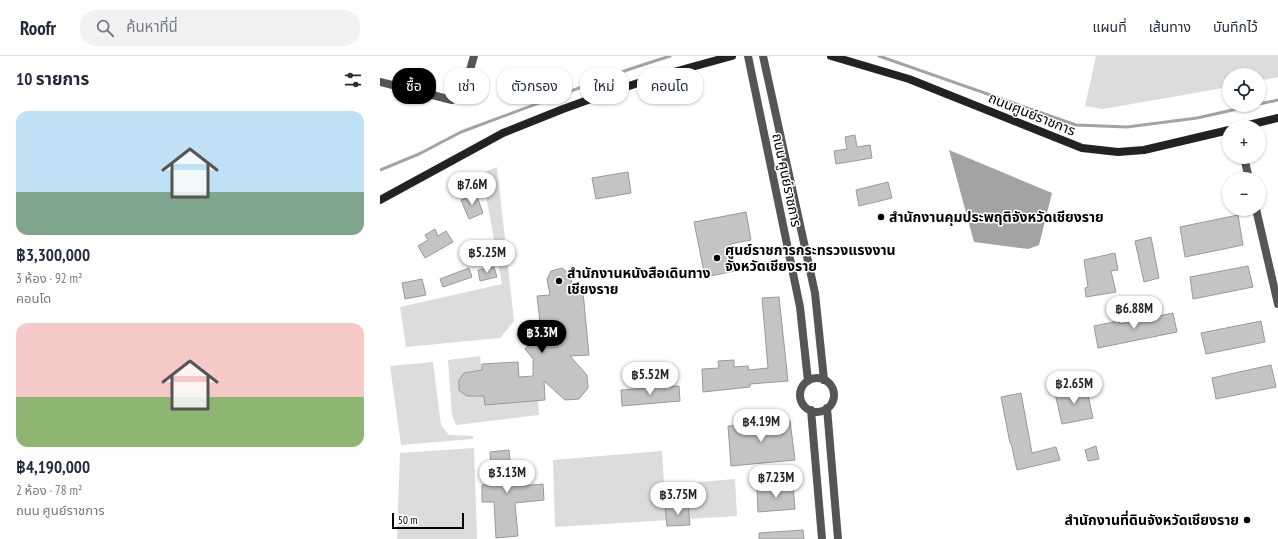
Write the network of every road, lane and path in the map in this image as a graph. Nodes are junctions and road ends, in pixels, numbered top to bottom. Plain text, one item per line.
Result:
1 (474, 56) edge
2 (732, 56) edge
3 (748, 56) edge
4 (763, 56) edge
5 (831, 56) edge
6 (380, 82) edge
7 (1278, 118) edge
8 (1266, 121) edge
9 (1222, 132) edge
10 (380, 200) edge
11 (1258, 216) edge
12 (1278, 304) edge
13 (824, 380) junction
14 (808, 381) junction
15 (827, 408) junction
16 (811, 410) junction
17 (822, 539) edge
18 (838, 539) edge

1 - 6 street
2 - 10 street
3 - 14 street, ถนน ศูนย์ราชการ
4 - 13 street
5 - 9 street, ถนนศูนย์ราชการ
7 - 8 street
11 - 12 street
13 - 14 street
13 - 15 street
14 - 16 street
15 - 16 street
15 - 18 street
16 - 17 street

